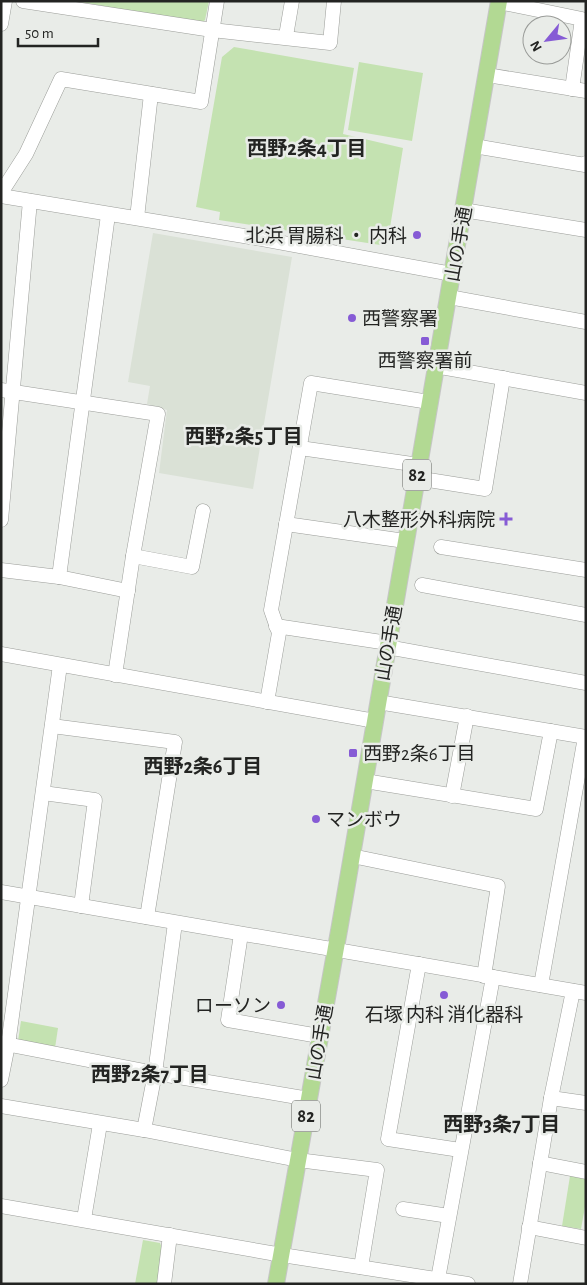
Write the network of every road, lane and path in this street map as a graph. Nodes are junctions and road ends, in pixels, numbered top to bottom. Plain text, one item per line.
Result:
1 (5, 1) edge
2 (23, 1) edge
3 (217, 1) edge
4 (292, 1) edge
5 (334, 1) edge
6 (499, 2) edge
7 (1, 24) edge
8 (212, 30) junction
9 (286, 36) junction
10 (487, 75) junction
11 (579, 90) edge
12 (151, 94) junction
13 (474, 146) junction
14 (586, 163) edge
15 (1, 194) edge
16 (30, 201) junction
17 (463, 210) junction
18 (108, 215) junction
19 (137, 218) junction
20 (586, 230) edge
21 (452, 274) junction
22 (449, 296) junction
23 (586, 322) edge
24 (436, 366) junction
25 (504, 378) junction
26 (7, 391) edge
27 (586, 393) edge
28 (83, 401) junction
29 (429, 402) junction
30 (300, 448) junction
31 (417, 472) junction
32 (203, 511) dead end
33 (1, 520) edge
34 (286, 524) junction
35 (406, 541) junction
36 (441, 547) dead end
37 (133, 556) junction
38 (1, 570) edge
39 (586, 570) edge
40 (1, 576) edge
41 (59, 577) junction
42 (1, 583) edge
43 (422, 585) dead end
44 (128, 591) junction
45 (586, 615) edge
46 (276, 626) junction
47 (388, 645) junction
48 (1, 654) edge
49 (60, 665) junction
50 (115, 675) junction
51 (586, 683) edge
52 (267, 702) junction
53 (378, 702) junction
54 (467, 716) junction
55 (375, 721) junction
56 (52, 726) junction
57 (551, 731) junction
58 (585, 737) edge
59 (365, 781) junction
60 (43, 793) junction
61 (452, 796) junction
62 (352, 856) junction
63 (1, 892) edge
64 (29, 897) junction
65 (81, 906) junction
66 (147, 917) junction
67 (175, 923) junction
68 (242, 934) junction
69 (335, 948) junction
70 (420, 964) junction
71 (489, 976) junction
72 (541, 985) junction
73 (579, 992) edge
74 (319, 1036) junction
75 (5, 1044) edge
76 (155, 1073) junction
77 (1, 1080) edge
78 (552, 1098) junction
79 (309, 1099) junction
80 (586, 1104) edge
81 (1, 1106) edge
82 (100, 1124) junction
83 (144, 1130) junction
84 (460, 1150) junction
85 (298, 1160) junction
86 (540, 1163) junction
87 (586, 1172) edge
88 (1, 1206) edge
89 (402, 1209) dead end
90 (449, 1216) junction
91 (84, 1219) junction
92 (530, 1228) junction
93 (170, 1235) junction
94 (586, 1238) edge
95 (282, 1255) junction
96 (361, 1267) junction
97 (438, 1279) junction
98 (164, 1284) edge
99 (276, 1284) edge
100 (468, 1284) edge
101 (520, 1284) edge

1 - 7 street
2 - 8 street
3 - 8 street
4 - 9 street
5 - 9 street
6 - 10 main road, 山の手通 / 82
6 - 11 street
8 - 9 street
8 - 12 street
10 - 11 street
10 - 13 main road, 山の手通 / 82
12 - 15 street
12 - 19 street
13 - 14 street
13 - 17 main road, 山の手通 / 82
15 - 16 street
16 - 18 street
16 - 26 street
17 - 20 street
17 - 21 main road, 山の手通 / 82
18 - 19 street
18 - 28 street
19 - 21 street
21 - 22 main road, 山の手通 / 82
22 - 23 street
22 - 24 main road, 山の手通 / 82
24 - 25 street
24 - 29 main road, 山の手通 / 82
25 - 27 street
25 - 31 street
26 - 28 street
26 - 33 street
28 - 37 street
28 - 41 street
29 - 30 street
29 - 31 main road, 山の手通 / 82
30 - 31 street
30 - 34 street
31 - 35 main road, 山の手通 / 82
32 - 37 street
34 - 35 street
34 - 46 street
35 - 47 main road, 山の手通 / 82
36 - 39 street
37 - 44 street
38 - 41 street
40 - 42 street
41 - 44 street
43 - 45 street
44 - 50 street
46 - 47 street
46 - 52 street
47 - 51 street
47 - 53 main road, 山の手通 / 82
48 - 49 street
49 - 50 street
49 - 56 street
50 - 52 street
52 - 55 street
53 - 54 street
53 - 55 main road, 山の手通 / 82
54 - 57 street
54 - 61 street
55 - 59 main road, 山の手通 / 82
56 - 60 street
56 - 66 street
57 - 58 street
57 - 61 street
58 - 72 street
59 - 61 street
59 - 62 main road, 山の手通 / 82
60 - 64 street
60 - 65 street
62 - 69 main road, 山の手通 / 82
62 - 71 street
63 - 64 street
64 - 65 street
64 - 75 street
65 - 66 street
66 - 67 street
67 - 68 street
67 - 76 street
68 - 69 street
68 - 74 street
69 - 70 street
69 - 74 main road, 山の手通 / 82
70 - 71 street
70 - 84 street
71 - 72 street
71 - 84 street
72 - 73 street
73 - 78 street
74 - 79 main road, 山の手通 / 82
75 - 76 street
75 - 77 street
76 - 79 street
76 - 83 street
78 - 80 street
78 - 86 street
79 - 85 main road, 山の手通 / 82
81 - 82 street
82 - 83 street
82 - 91 street
83 - 85 street
84 - 90 street
85 - 95 main road, 山の手通 / 82
85 - 96 street
86 - 87 street
86 - 92 street
88 - 91 street
89 - 90 street
90 - 97 street
91 - 93 street
92 - 94 street
92 - 101 street
93 - 95 street
93 - 98 street
95 - 96 street
95 - 99 main road, 山の手通 / 82
96 - 97 street
97 - 100 street

